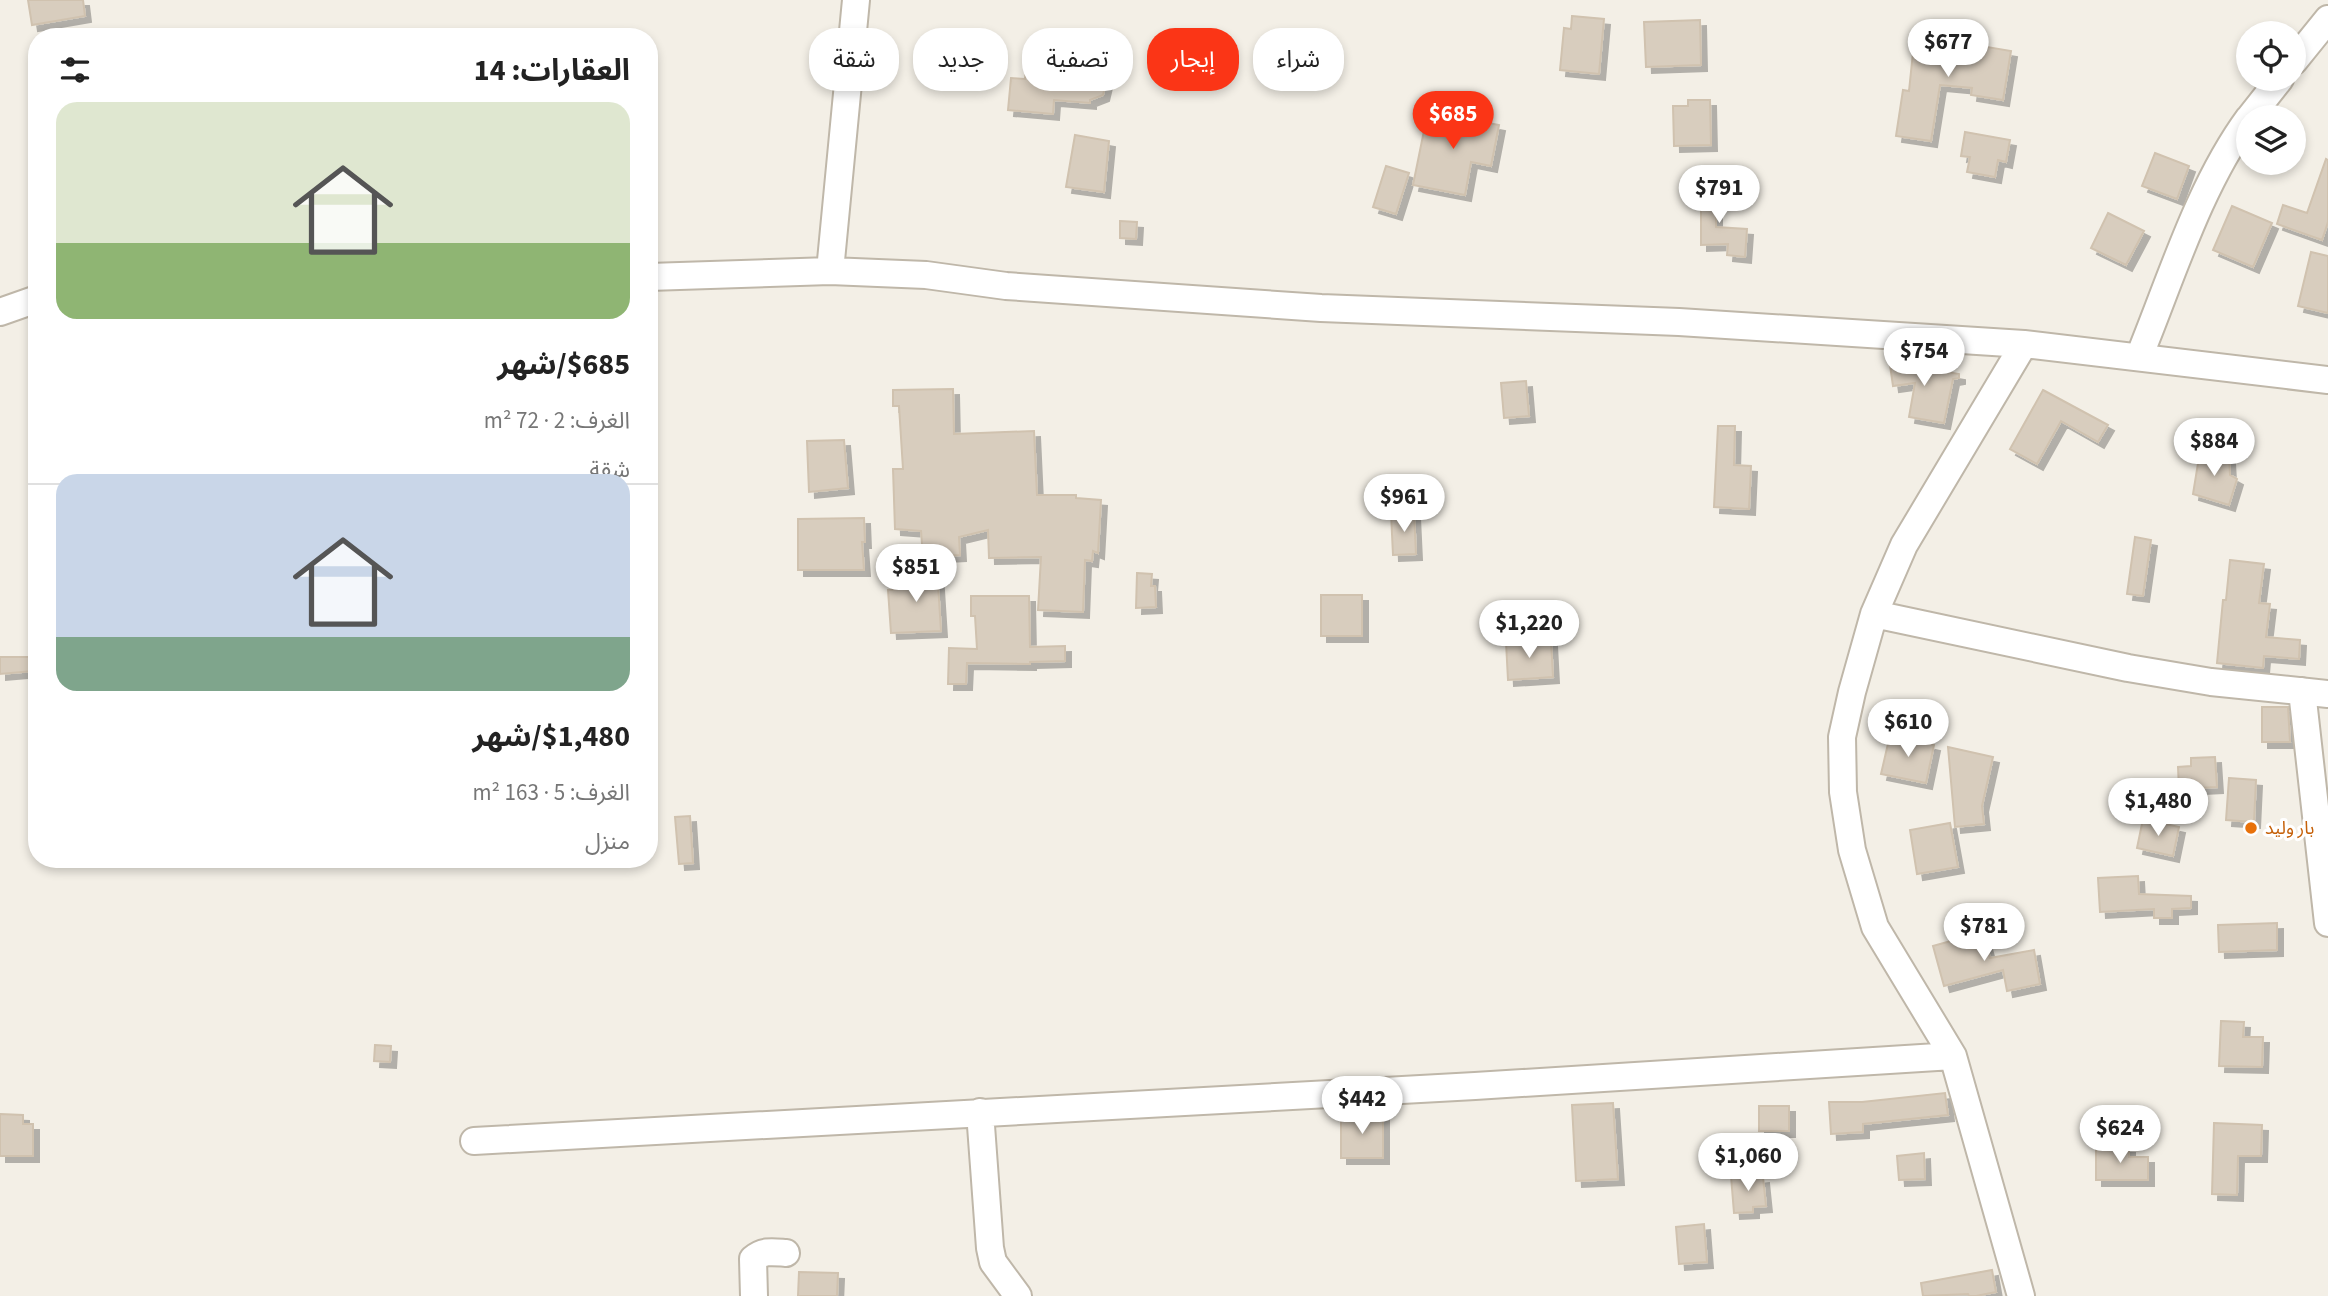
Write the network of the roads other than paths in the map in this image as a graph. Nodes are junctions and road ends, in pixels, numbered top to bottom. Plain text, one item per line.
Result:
1 (856, 0) edge
2 (2328, 19) edge
3 (2306, 46) edge
4 (2270, 91) edge
5 (2259, 105) edge
6 (2236, 136) edge
7 (830, 271) junction
8 (658, 277) edge
9 (28, 302) edge
10 (0, 312) edge
11 (2024, 344) junction
12 (2139, 357) junction
13 (2328, 380) edge
14 (1874, 614) junction
15 (2315, 692) edge
16 (2328, 923) edge
17 (1953, 1056) junction
18 (980, 1112) junction
19 (474, 1141) dead end
20 (786, 1253) dead end
21 (754, 1296) edge
22 (1018, 1296) edge
23 (2021, 1296) edge

1 - 7 street
2 - 3 street
4 - 5 street
6 - 12 street
7 - 8 street
7 - 11 street
9 - 10 street
11 - 12 street
11 - 14 street
12 - 13 street
14 - 15 street
14 - 17 street
15 - 16 street
17 - 18 street
17 - 23 street
18 - 19 street
18 - 22 street
20 - 21 street

